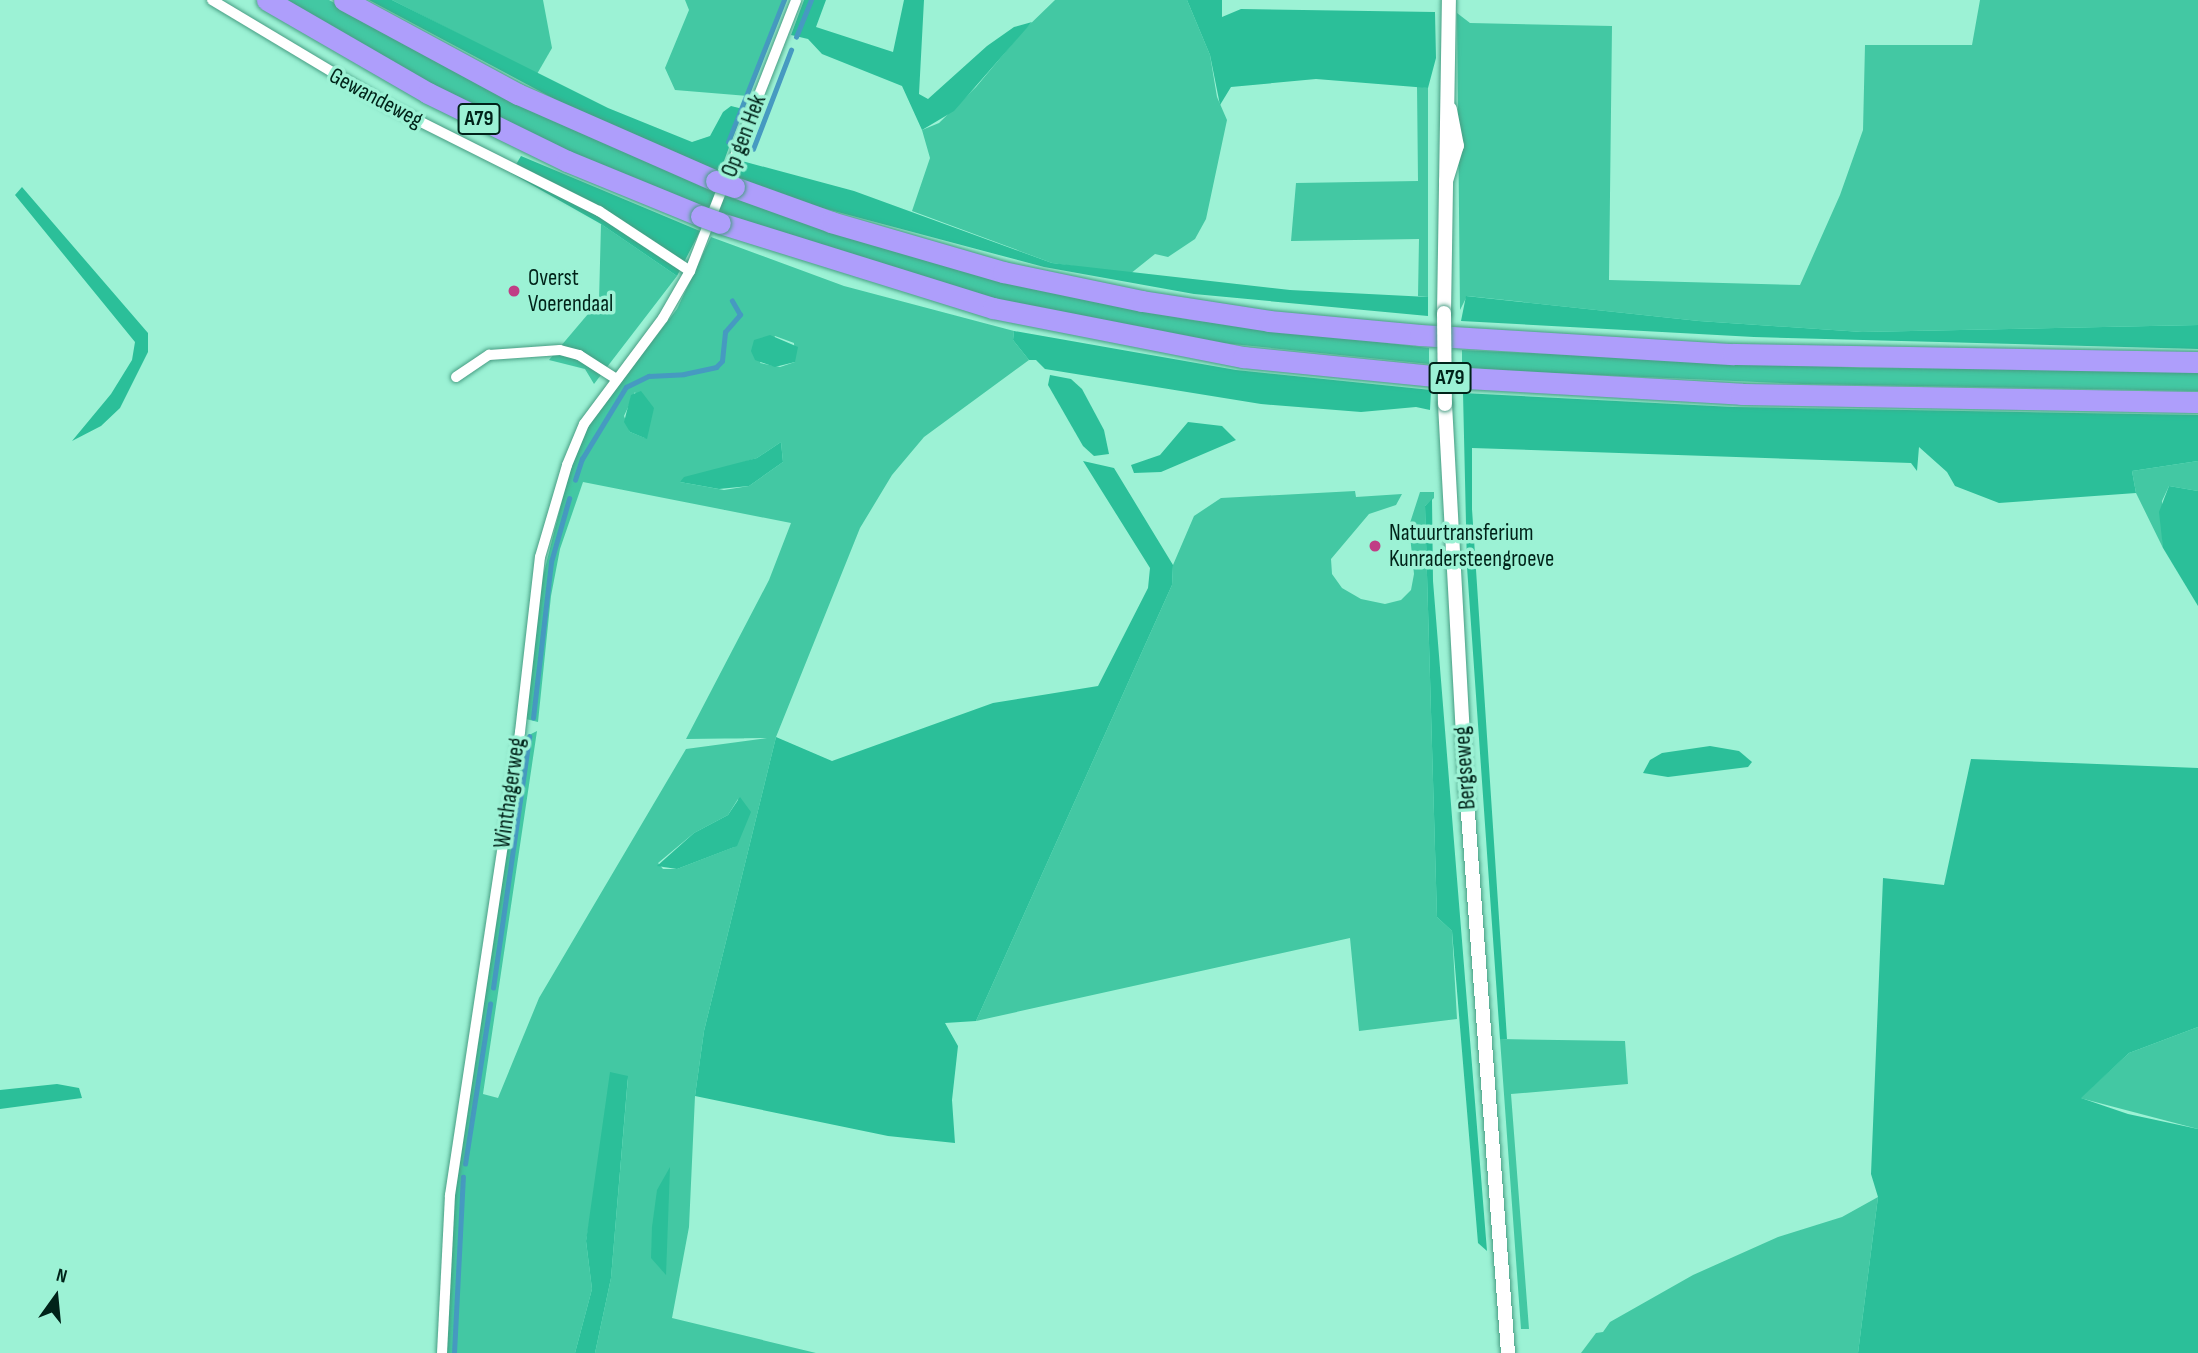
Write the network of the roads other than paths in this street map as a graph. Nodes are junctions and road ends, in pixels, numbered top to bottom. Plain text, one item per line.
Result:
1 (212, 0) edge
2 (267, 0) edge
3 (344, 0) edge
4 (796, 0) edge
5 (1449, 0) edge
6 (690, 271) junction
7 (2198, 362) edge
8 (456, 377) dead end
9 (615, 378) junction
10 (2198, 402) edge
11 (442, 1353) edge
12 (1508, 1353) edge

1 - 6 street, Gewandeweg
2 - 10 highway, A79
3 - 7 highway, A79
4 - 6 street, Op gen Hek
5 - 12 street, Bergseweg, bridge
6 - 9 street, Winthagerweg
8 - 9 street
9 - 11 street, Winthagerweg

